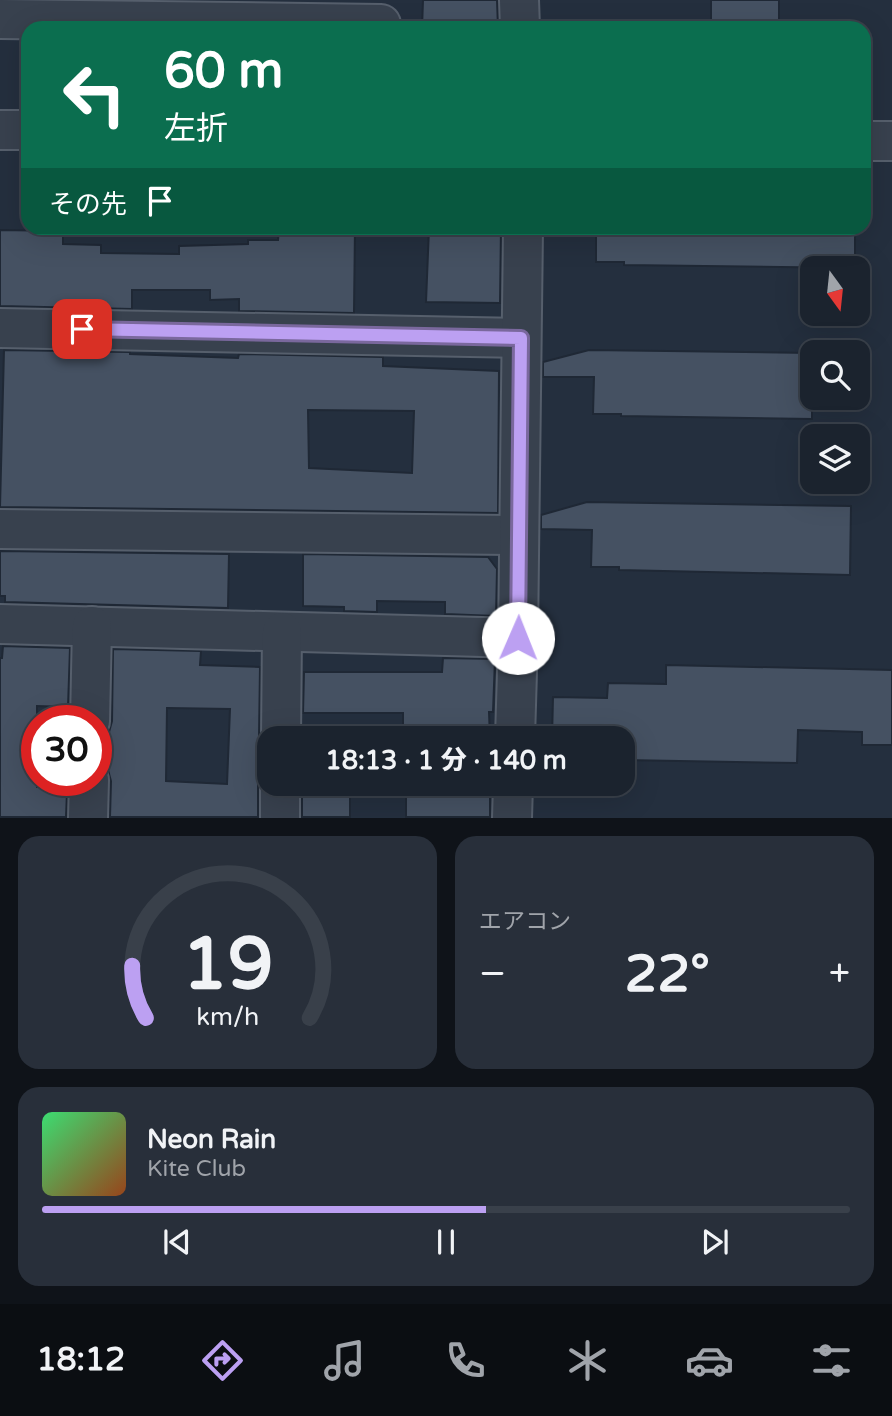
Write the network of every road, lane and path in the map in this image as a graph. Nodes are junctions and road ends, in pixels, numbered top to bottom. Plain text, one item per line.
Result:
1 (519, 0) edge
2 (381, 17) edge
3 (0, 19) edge
4 (520, 21) edge
5 (0, 130) edge
6 (21, 130) edge
7 (871, 141) edge
8 (892, 141) edge
9 (523, 235) edge
10 (0, 328) edge
11 (521, 338) junction
12 (0, 529) edge
13 (519, 535) junction
14 (0, 624) edge
15 (92, 626) junction
16 (282, 632) junction
17 (518, 638) junction
18 (90, 705) edge
19 (281, 726) edge
20 (515, 726) edge
21 (89, 796) edge
22 (280, 796) edge
23 (513, 796) edge
24 (88, 817) edge
25 (280, 817) edge
26 (512, 817) edge

1 - 4 street
2 - 3 street
5 - 6 street
7 - 8 street
9 - 11 street
10 - 11 street
11 - 13 street
12 - 13 street
13 - 17 street
14 - 15 street
15 - 16 street
15 - 18 street
16 - 17 street
16 - 19 street
17 - 20 street
21 - 24 street
22 - 25 street
23 - 26 street

